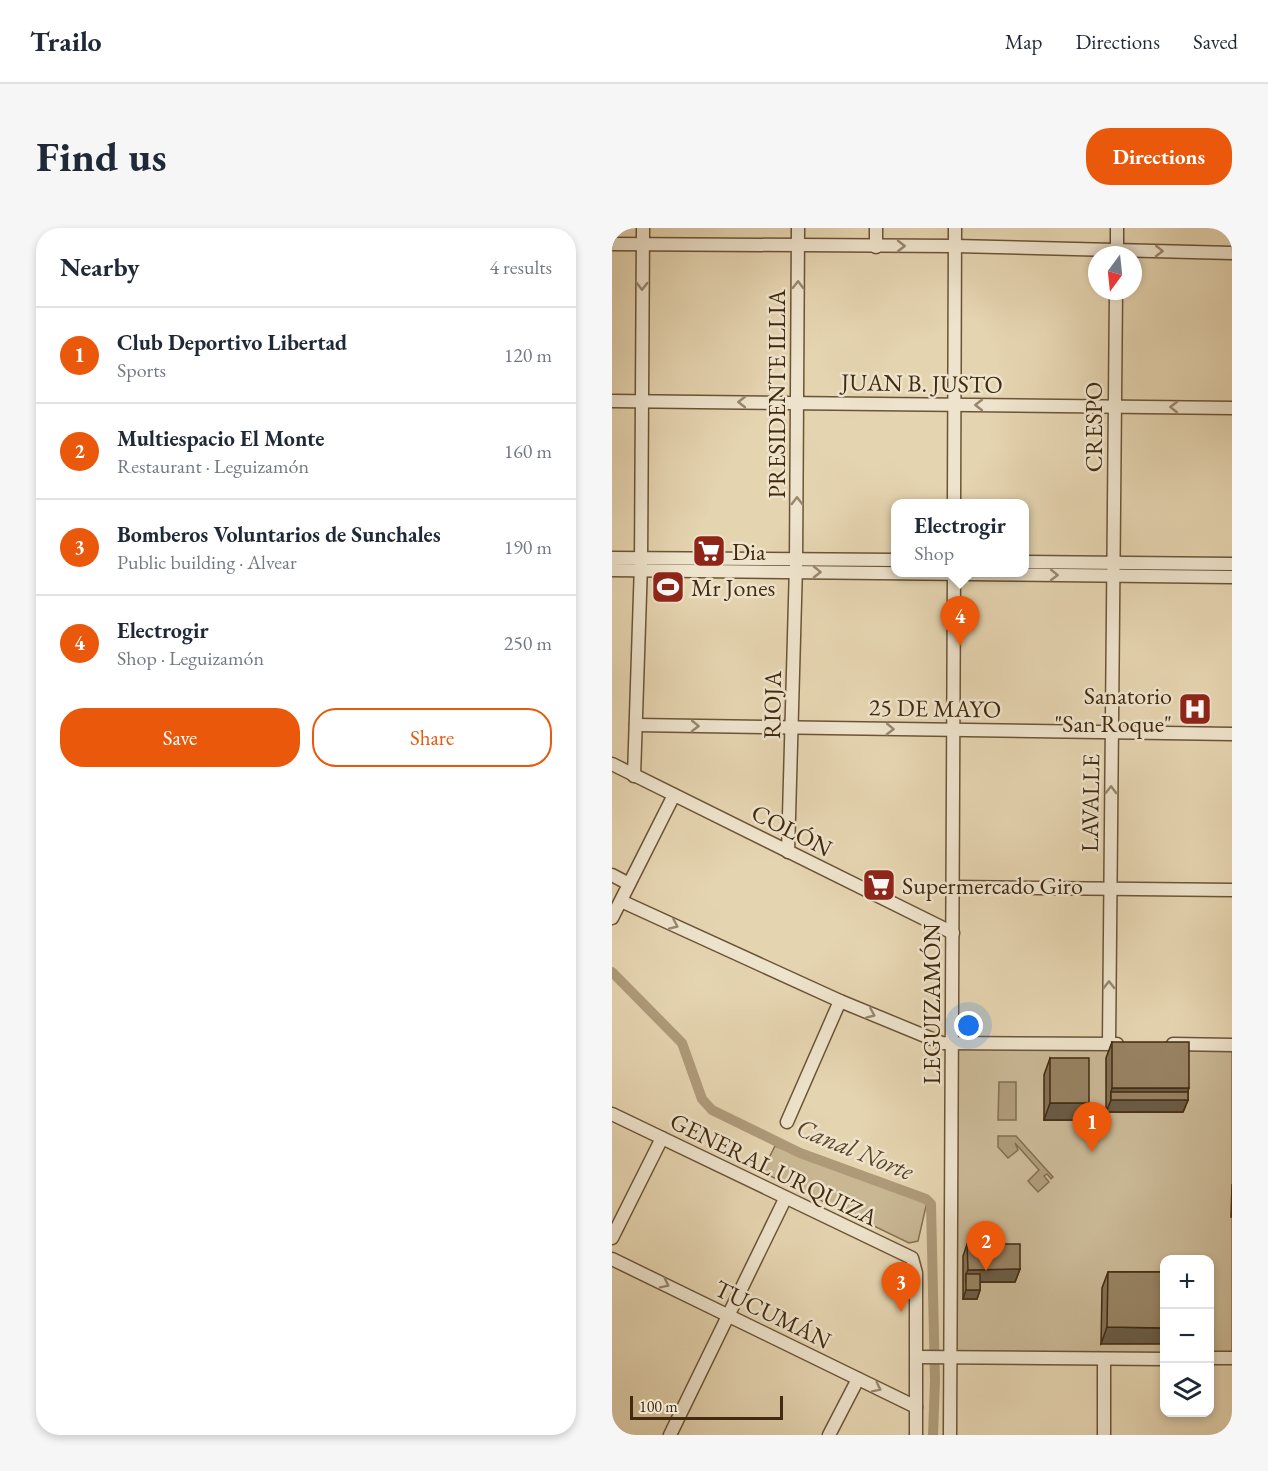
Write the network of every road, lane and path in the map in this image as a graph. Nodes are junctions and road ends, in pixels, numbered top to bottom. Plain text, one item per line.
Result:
1 (643, 228) edge
2 (798, 228) edge
3 (876, 228) edge
4 (955, 228) edge
5 (1117, 228) edge
6 (612, 244) edge
7 (643, 244) junction
8 (798, 244) junction
9 (955, 246) junction
10 (1117, 246) edge
11 (876, 247) junction
12 (1088, 252) edge
13 (1142, 253) edge
14 (1232, 253) edge
15 (1116, 300) edge
16 (612, 401) edge
17 (642, 401) junction
18 (797, 402) junction
19 (954, 405) junction
20 (1114, 406) junction
21 (1232, 408) edge
22 (954, 499) edge
23 (612, 558) edge
24 (891, 560) edge
25 (1029, 562) edge
26 (1114, 562) junction
27 (641, 564) junction
28 (1232, 564) edge
29 (796, 566) junction
30 (612, 570) edge
31 (891, 570) edge
32 (1029, 574) edge
33 (1114, 576) junction
34 (954, 577) edge
35 (1232, 577) edge
36 (636, 725) junction
37 (793, 727) junction
38 (952, 730) junction
39 (1112, 732) junction
40 (1232, 734) edge
41 (612, 764) edge
42 (634, 776) junction
43 (674, 795) junction
44 (788, 852) junction
45 (612, 875) edge
46 (629, 884) junction
47 (953, 887) junction
48 (1109, 890) junction
49 (1232, 890) edge
50 (621, 901) junction
51 (612, 918) edge
52 (953, 933) junction
53 (840, 1001) junction
54 (1109, 1044) junction
55 (1132, 1044) edge
56 (1165, 1044) edge
57 (952, 1045) junction
58 (1232, 1045) edge
59 (612, 1113) edge
60 (787, 1122) dead end
61 (662, 1138) junction
62 (785, 1199) junction
63 (612, 1238) edge
64 (612, 1258) edge
65 (729, 1316) junction
66 (917, 1357) junction
67 (951, 1358) junction
68 (1214, 1358) edge
69 (1232, 1358) edge
70 (1104, 1359) junction
71 (1160, 1359) edge
72 (858, 1379) junction
73 (916, 1407) junction
74 (670, 1435) edge
75 (830, 1435) edge
76 (916, 1435) edge
77 (950, 1435) edge
78 (1104, 1435) edge

1 - 7 street
2 - 8 street, PRESIDENTE ILLIA
3 - 11 street
4 - 9 street
5 - 10 street
6 - 7 street
7 - 8 street
7 -> 17 street
8 - 11 street
18 -> 8 street, PRESIDENTE ILLIA
11 -> 9 street
9 - 12 street
9 - 19 street
13 -> 14 street
15 - 20 street, CRESPO
16 - 17 street, JUAN B. JUSTO
18 -> 17 street, JUAN B. JUSTO
17 - 27 street
18 - 19 street, JUAN B. JUSTO
29 -> 18 street, PRESIDENTE ILLIA
20 -> 19 street, JUAN B. JUSTO
19 - 22 street
21 -> 20 street, JUAN B. JUSTO
20 - 26 street, CRESPO
23 - 27 street
24 - 29 street
25 - 26 street
26 - 28 street
26 - 33 street, LAVALLE
27 - 29 street
27 - 30 street
27 - 36 street
29 -> 31 street
29 - 37 street, RIOJA
32 -> 33 street
33 - 35 street
33 - 39 street, LAVALLE
34 - 38 street, LEGUIZAMÓN
36 -> 37 street, 25 DE MAYO
36 - 42 street
37 -> 38 street, 25 DE MAYO
37 - 44 street, RIOJA
38 - 39 street, 25 DE MAYO
38 - 47 street, LEGUIZAMÓN
39 - 40 street, 25 DE MAYO
48 -> 39 street, LAVALLE
41 - 42 street, COLÓN
42 - 43 street, COLÓN
43 - 44 street, COLÓN
43 - 46 street
44 - 52 street, COLÓN
45 - 46 street
46 - 50 street
47 - 48 street
47 - 52 street, LEGUIZAMÓN
48 - 49 street
54 -> 48 street, LAVALLE
50 - 51 street
50 -> 53 street
52 - 57 street, LEGUIZAMÓN
53 -> 57 street
53 - 60 street
54 - 55 street
54 - 57 street
56 - 58 street
57 - 67 street, LEGUIZAMÓN
59 - 61 street, GENERAL URQUIZA
61 - 62 street, GENERAL URQUIZA
61 - 63 street
62 - 65 street
62 - 66 street, GENERAL URQUIZA
64 -> 65 street, TUCUMÁN
65 - 72 street, TUCUMÁN
65 - 74 street
66 - 67 street
66 - 73 street
67 - 70 street
67 - 77 street, LEGUIZAMÓN
68 - 69 street
70 - 71 street
70 - 78 street
72 -> 73 street, TUCUMÁN
72 - 75 street
73 - 76 street

